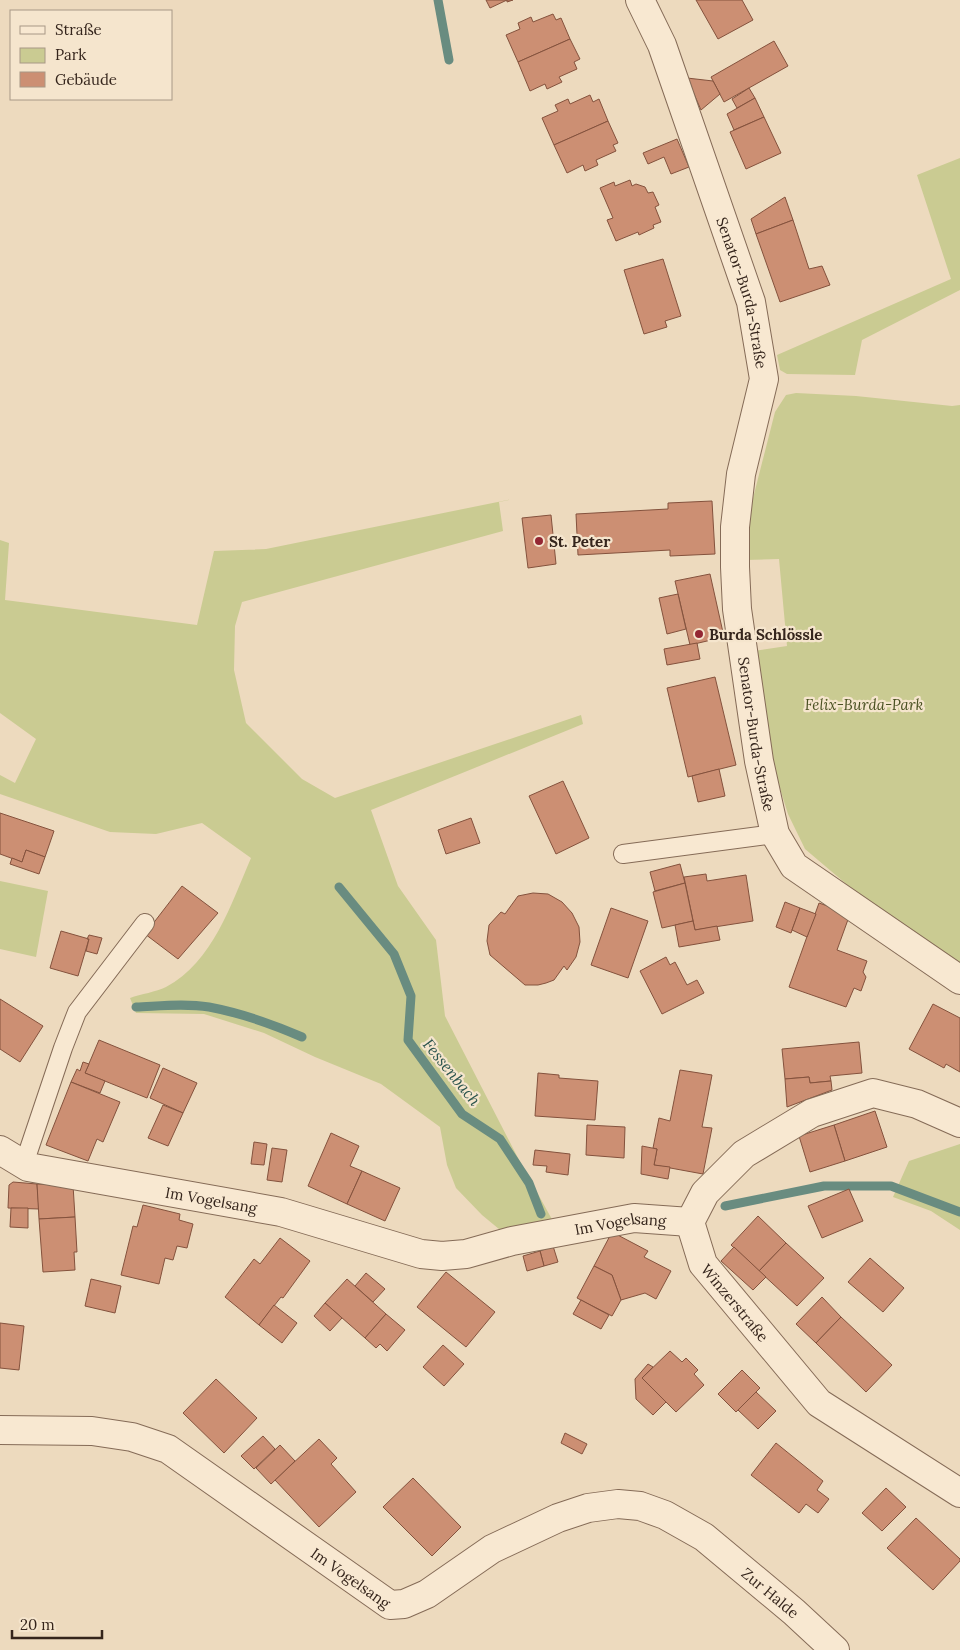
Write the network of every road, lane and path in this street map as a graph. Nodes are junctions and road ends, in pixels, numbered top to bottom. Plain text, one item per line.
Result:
1 (640, 0) edge
2 (775, 834) junction
3 (623, 854) dead end
4 (145, 924) dead end
5 (960, 980) edge
6 (960, 1124) edge
7 (0, 1150) edge
8 (24, 1164) junction
9 (690, 1222) junction
10 (0, 1430) edge
11 (960, 1494) edge
12 (704, 1537) joint
13 (836, 1650) edge

1 - 2 street, Senator-Burda-Straße
2 - 3 lane, Senator-Burda-Straße
2 - 5 street, Senator-Burda-Straße
4 - 8 lane
6 - 9 street
7 - 8 street, Im Vogelsang
8 - 9 street, Im Vogelsang
9 - 11 street, Winzerstraße
10 - 12 street, Im Vogelsang
12 - 13 street, Zur Halde

